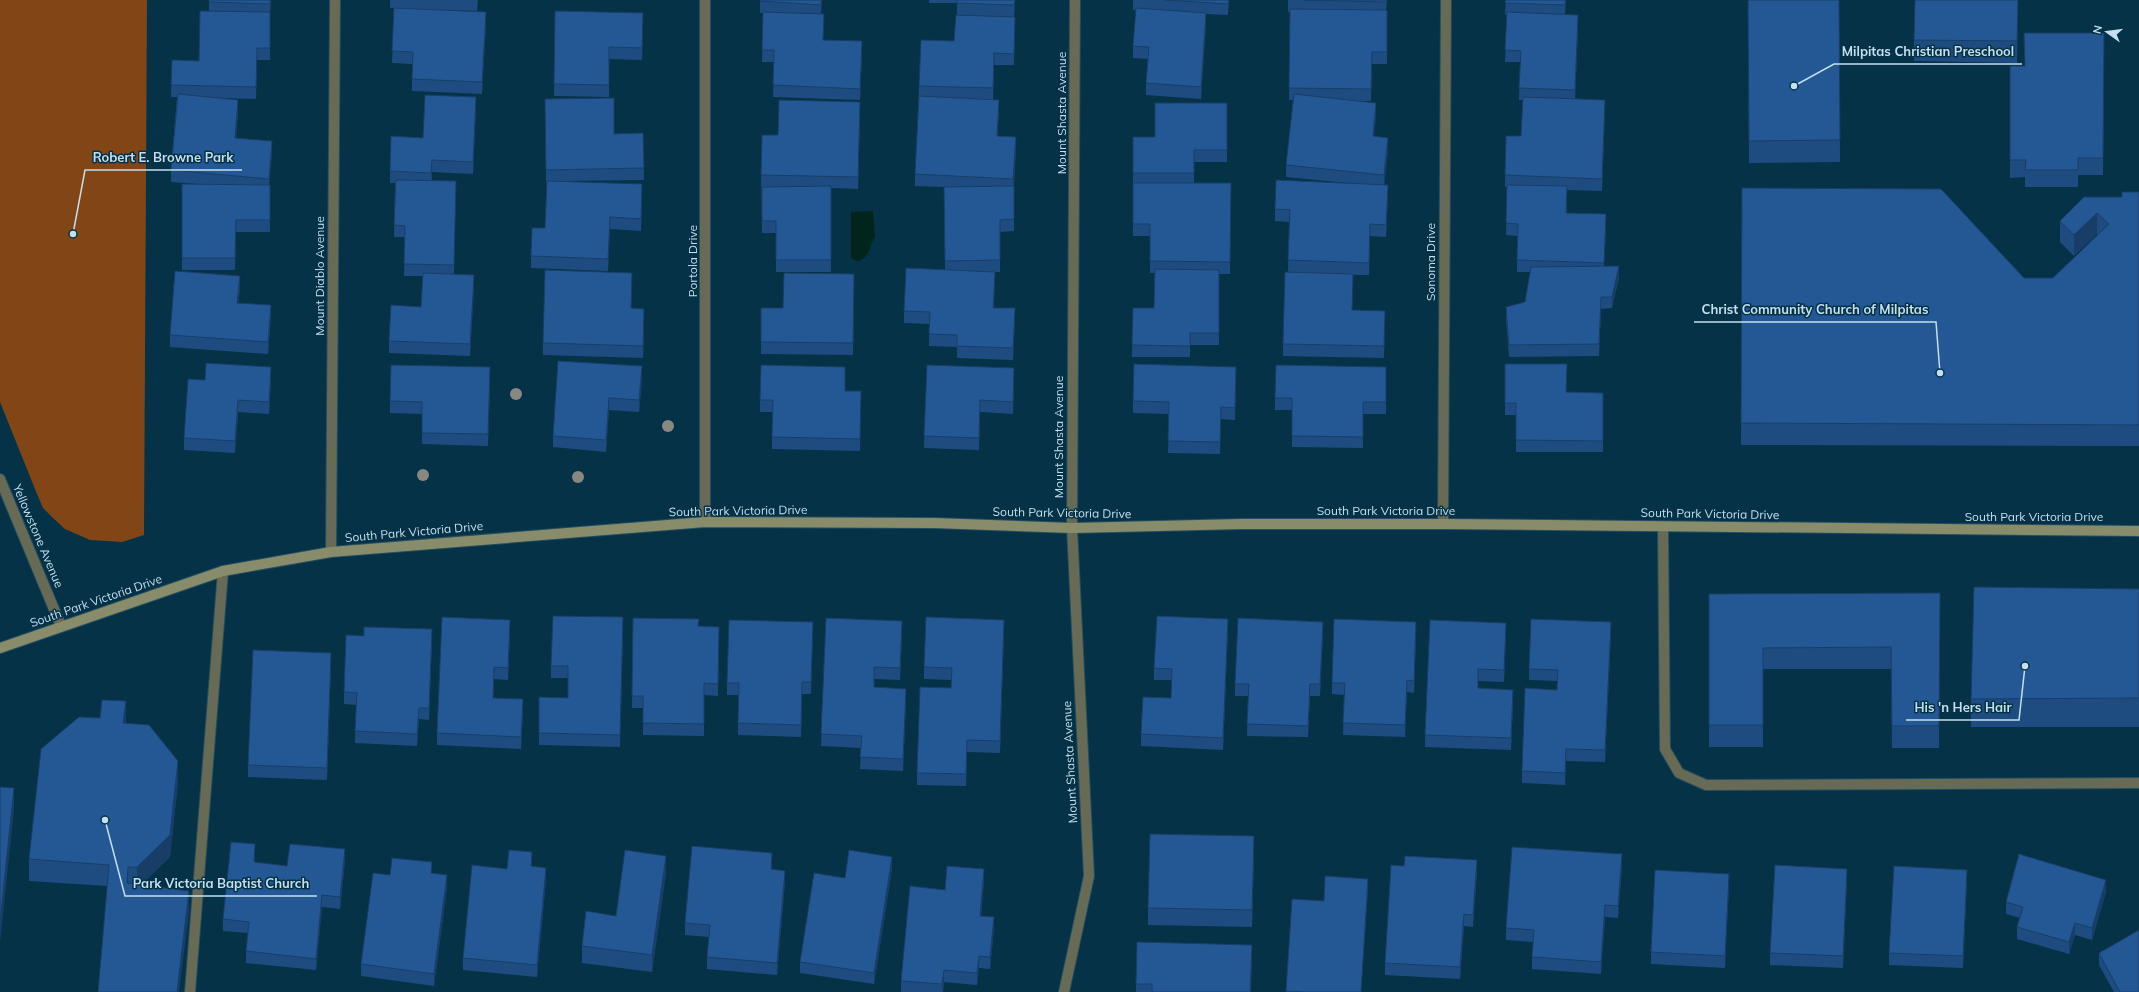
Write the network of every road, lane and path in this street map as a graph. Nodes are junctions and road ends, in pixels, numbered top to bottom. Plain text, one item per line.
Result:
1 (335, 0) edge
2 (705, 0) edge
3 (1075, 0) edge
4 (1446, 0) edge
5 (0, 479) edge
6 (705, 522) junction
7 (1443, 524) junction
8 (1663, 527) junction
9 (1072, 528) junction
10 (2139, 531) edge
11 (331, 552) junction
12 (223, 571) junction
13 (61, 626) junction
14 (0, 648) edge
15 (2139, 783) edge
16 (190, 992) edge
17 (1064, 992) edge

1 - 11 street, Mount Diablo Avenue
2 - 6 street, Portola Drive
3 - 9 street, Mount Shasta Avenue
4 - 7 street, Sonoma Drive
5 - 13 street, Yellowstone Avenue
6 - 9 main road, South Park Victoria Drive
6 - 11 main road, South Park Victoria Drive
7 - 8 main road, South Park Victoria Drive
7 - 9 main road, South Park Victoria Drive
8 - 10 main road, South Park Victoria Drive
8 - 15 street
9 - 17 street, Mount Shasta Avenue
11 - 12 main road, South Park Victoria Drive
12 - 13 main road, South Park Victoria Drive
12 - 16 street
13 - 14 main road, South Park Victoria Drive

